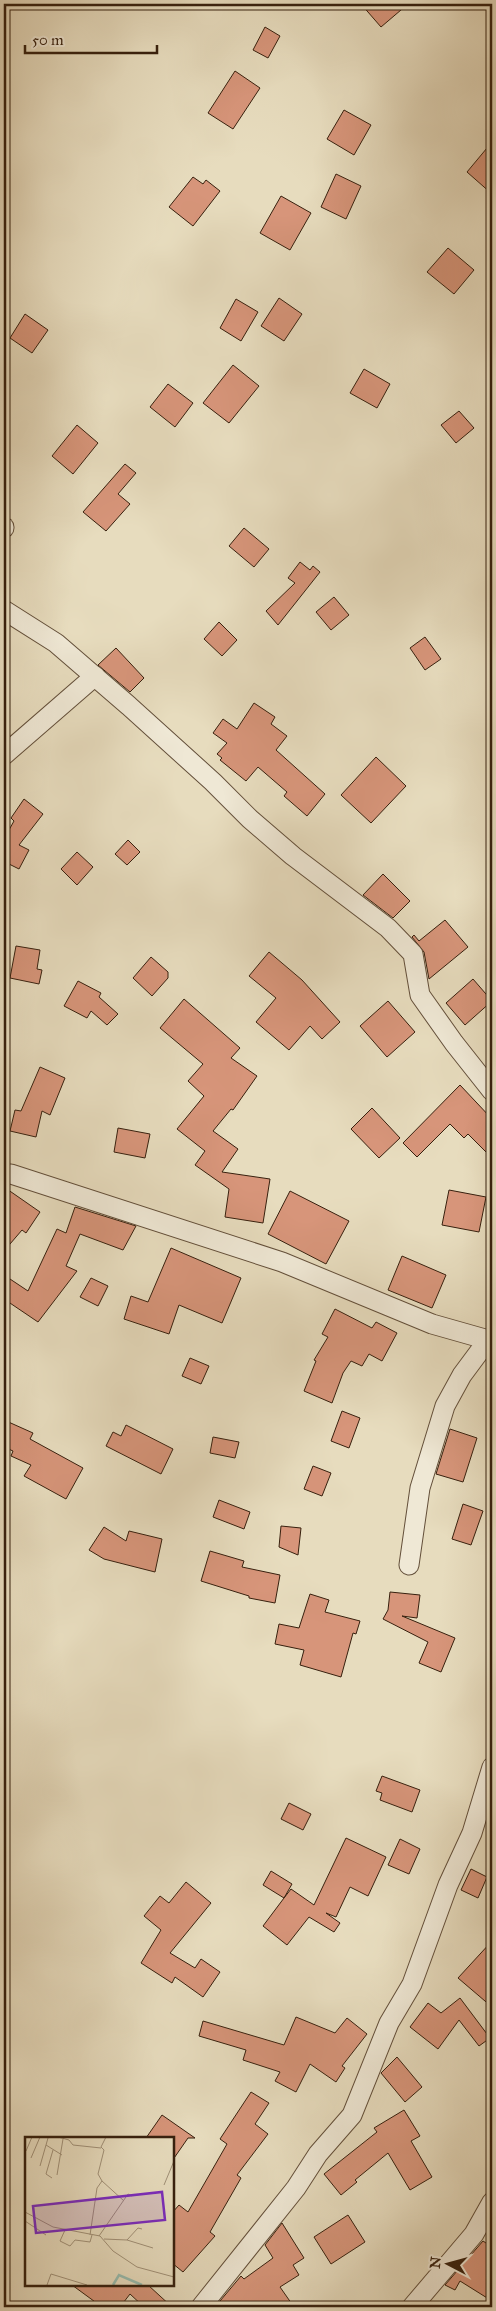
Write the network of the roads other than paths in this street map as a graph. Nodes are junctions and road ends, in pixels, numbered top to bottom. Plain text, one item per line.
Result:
1 (4, 610) edge
2 (95, 676) junction
3 (4, 756) edge
4 (492, 1092) edge
5 (4, 1174) edge
6 (490, 1340) edge
7 (409, 1565) dead end
8 (491, 1779) edge
9 (492, 2202) edge
10 (201, 2307) edge
11 (412, 2307) edge

1 - 2 street
2 - 3 street
2 - 4 street
5 - 6 street
6 - 7 street
8 - 10 street
9 - 11 street

